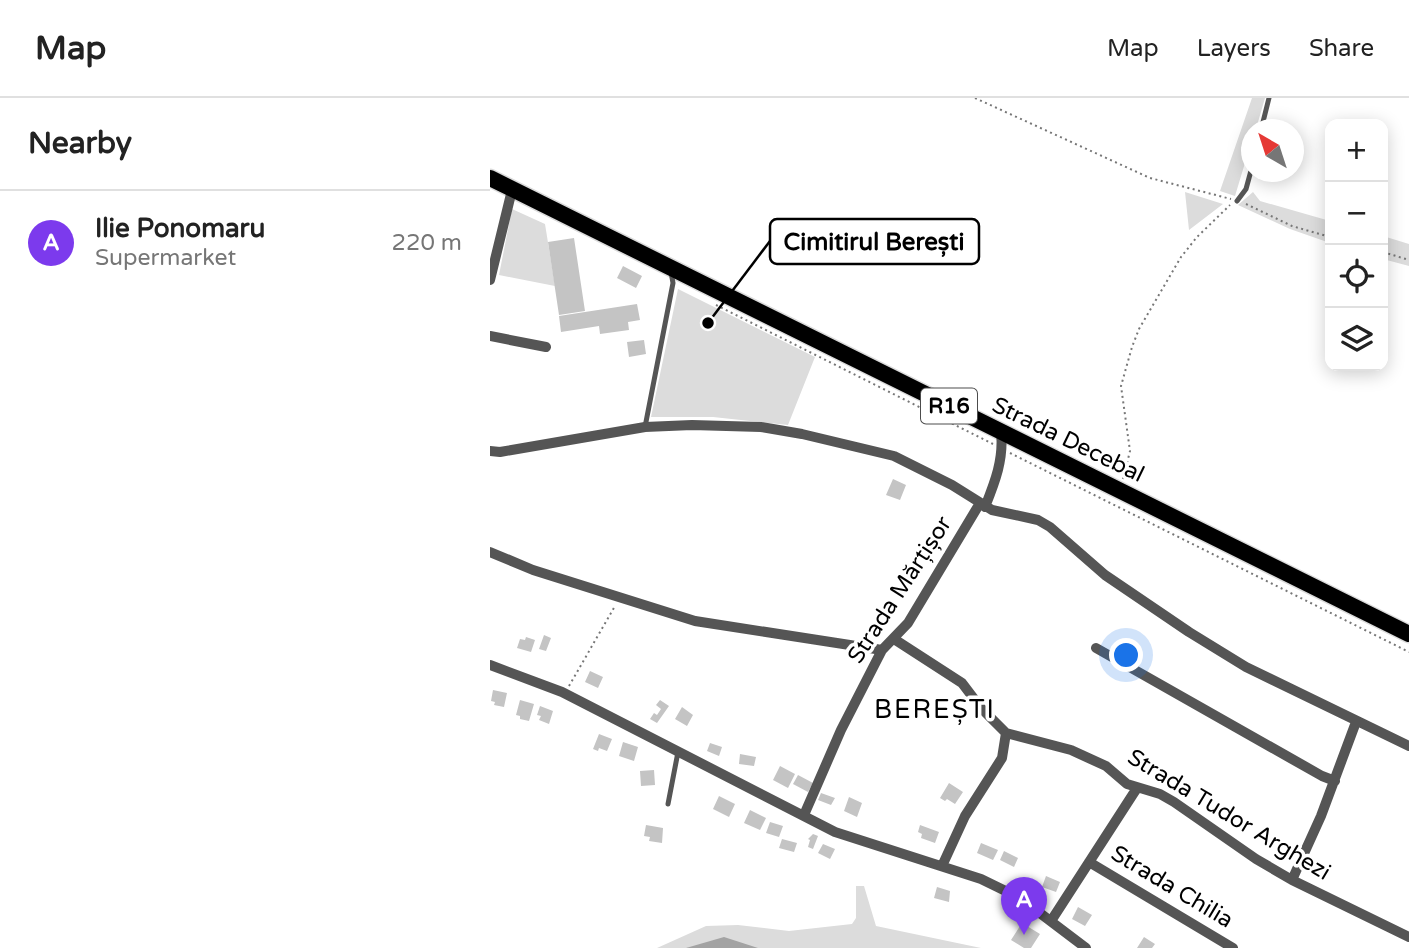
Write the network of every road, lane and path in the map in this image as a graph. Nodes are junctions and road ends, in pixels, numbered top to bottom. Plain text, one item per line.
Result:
1 (975, 98) edge
2 (1269, 98) edge
3 (1264, 119) edge
4 (490, 178) edge
5 (1248, 182) edge
6 (512, 190) junction
7 (1237, 201) junction
8 (1325, 236) edge
9 (1388, 254) edge
10 (1409, 260) edge
11 (670, 267) junction
12 (490, 280) edge
13 (710, 302) dead end
14 (490, 336) edge
15 (546, 347) dead end
16 (645, 427) junction
17 (1001, 432) junction
18 (1003, 449) junction
19 (490, 451) edge
20 (1121, 492) junction
21 (983, 505) junction
22 (490, 552) edge
23 (621, 596) junction
24 (1409, 634) edge
25 (894, 639) junction
26 (1096, 648) dead end
27 (882, 650) junction
28 (1409, 652) edge
29 (490, 665) edge
30 (565, 693) junction
31 (1356, 722) junction
32 (1006, 733) junction
33 (1409, 746) edge
34 (678, 752) junction
35 (1335, 781) junction
36 (1137, 788) junction
37 (668, 804) dead end
38 (804, 815) junction
39 (1089, 862) junction
40 (942, 866) junction
41 (1292, 880) junction
42 (1051, 921) junction
43 (1409, 937) edge
44 (1086, 948) edge
45 (1233, 948) edge

1 - 7 path
2 - 3 lane
4 - 6 main road, Strada Decebal / R16
5 - 7 lane
6 - 11 main road, Strada Decebal / R16
6 - 12 street
7 - 8 path
7 - 20 path
9 - 10 path
11 - 16 lane
11 - 17 main road, Strada Decebal / R16
13 - 18 path
14 - 15 street
16 - 19 street
16 - 21 street
17 - 18 street, Strada Mărțișor
17 - 20 main road, Strada Decebal / R16
18 - 21 street, Strada Mărțișor
18 - 28 path
20 - 24 main road, Strada Decebal / R16
21 - 25 street, Strada Mărțișor
21 - 31 street
22 - 23 street
23 - 27 street
23 - 30 path
25 - 27 street, Strada Mărțișor
25 - 32 street
26 - 35 street
27 - 38 street, Strada Mărțișor
29 - 30 street
30 - 34 street
31 - 33 street
31 - 35 street
32 - 36 street, Strada Tudor Arghezi
32 - 40 street
34 - 37 lane
34 - 38 street
35 - 41 street
36 - 39 street
36 - 41 street, Strada Tudor Arghezi
38 - 40 street
39 - 42 street
39 - 45 street, Strada Chilia
40 - 42 street
41 - 43 street, Strada Tudor Arghezi
42 - 44 street

